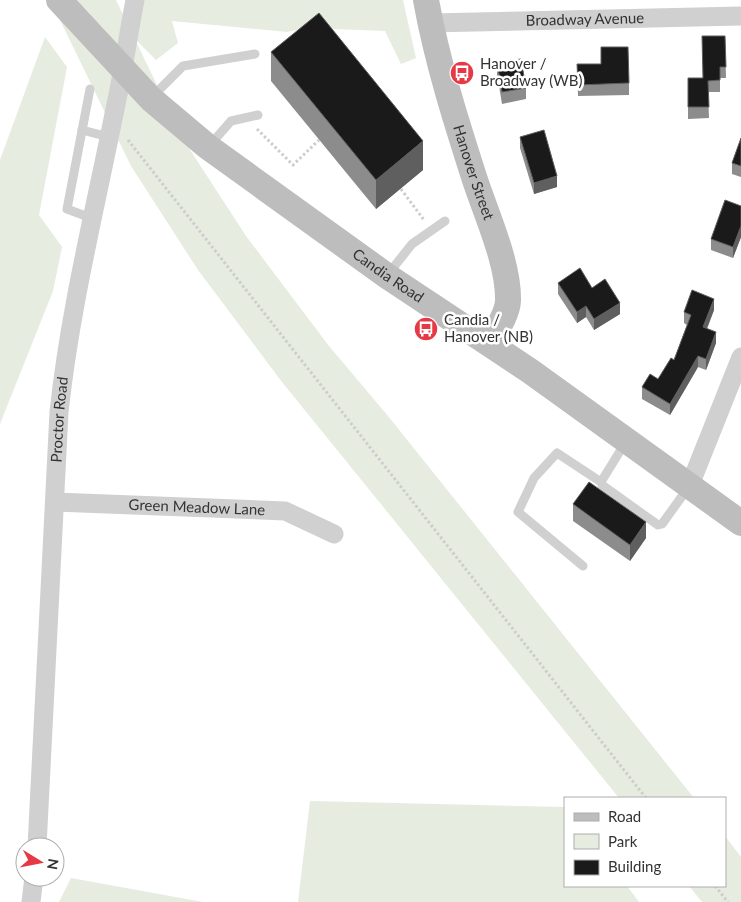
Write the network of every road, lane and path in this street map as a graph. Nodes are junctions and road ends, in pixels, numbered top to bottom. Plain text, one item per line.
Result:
1 (58, 0) edge
2 (135, 0) edge
3 (428, 11) edge
4 (741, 16) edge
5 (255, 54) dead end
6 (121, 70) junction
7 (90, 89) dead end
8 (150, 99) junction
9 (258, 115) dead end
10 (246, 118) junction
11 (82, 130) junction
12 (117, 137) junction
13 (319, 140) dead end
14 (208, 147) junction
15 (401, 189) dead end
16 (91, 218) junction
17 (445, 221) dead end
18 (432, 230) junction
19 (387, 276) junction
20 (489, 342) junction
21 (741, 357) edge
22 (626, 441) junction
23 (601, 482) junction
24 (690, 486) junction
25 (55, 502) junction
26 (741, 523) edge
27 (334, 534) dead end
28 (583, 566) dead end
29 (645, 797) edge
30 (38, 837) edge
31 (33, 887) edge
32 (716, 887) edge
33 (31, 902) edge
34 (728, 902) edge

1 - 6 main road, Candia Road
2 - 6 street, Proctor Road
3 - 4 street, Broadway Avenue
3 - 20 main road, Hanover Street
5 - 8 lane
6 - 8 main road, Candia Road
6 - 12 street, Proctor Road
7 - 11 lane
8 - 14 main road, Candia Road
9 - 10 lane
10 - 13 path
10 - 14 lane
11 - 12 lane
11 - 16 lane
12 - 16 street, Proctor Road
12 - 29 path
14 - 19 main road, Candia Road
15 - 18 path
16 - 25 street, Proctor Road
17 - 18 lane
18 - 19 lane
19 - 20 main road, Candia Road
20 - 22 main road, Candia Road
21 - 24 street
22 - 23 lane
22 - 24 main road, Candia Road
23 - 24 lane
23 - 28 lane
24 - 26 main road, Candia Road
25 - 27 street, Green Meadow Lane
25 - 30 street, Proctor Road
31 - 33 street
32 - 34 path

